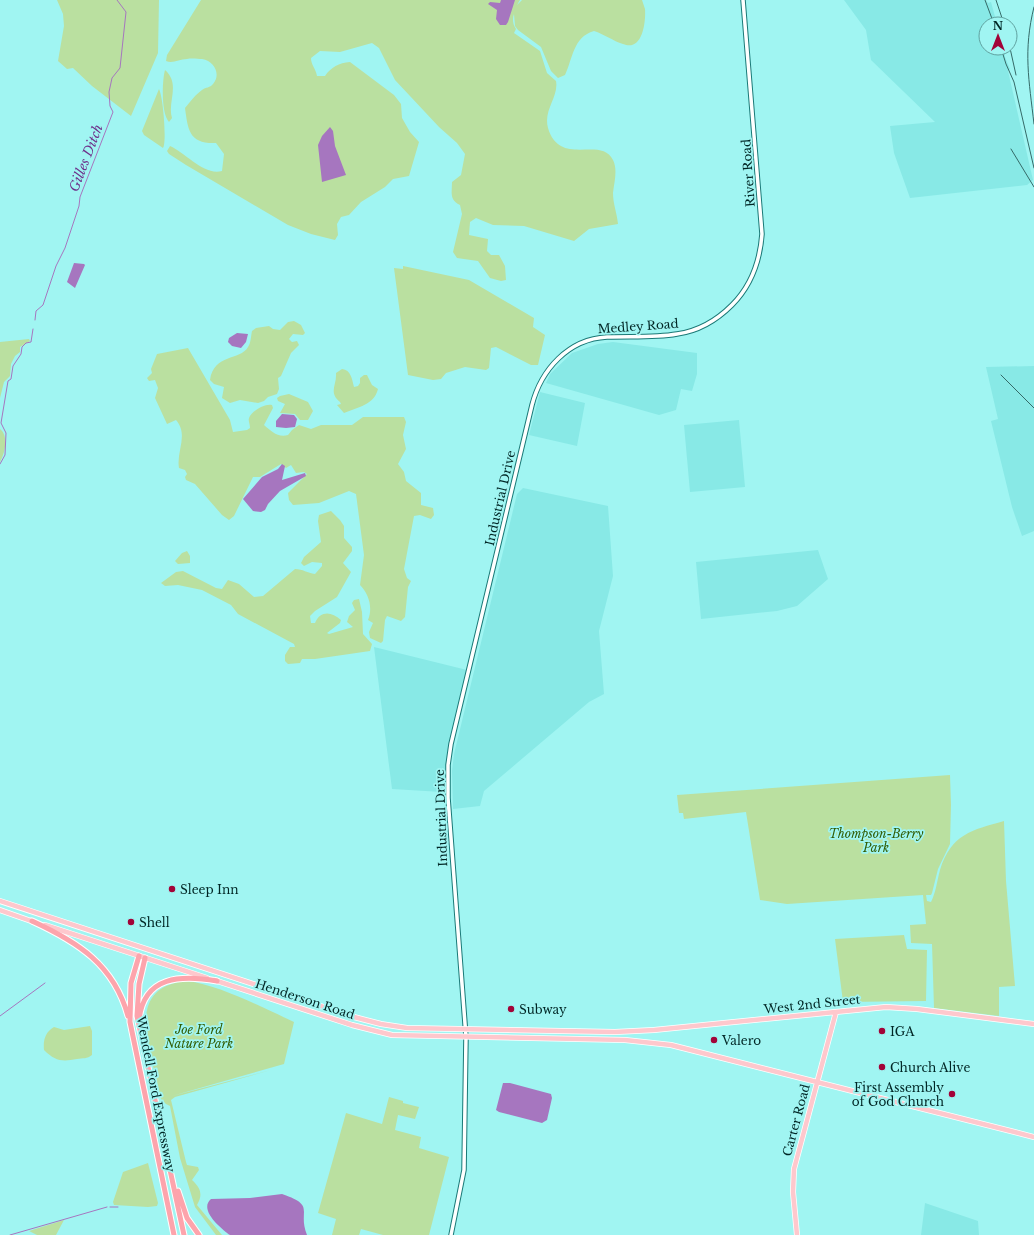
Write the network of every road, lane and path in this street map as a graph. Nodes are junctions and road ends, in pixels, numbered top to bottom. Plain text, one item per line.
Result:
1 (743, 0) edge
2 (708, 325) joint
3 (570, 350) joint
4 (0, 901) edge
5 (0, 910) edge
6 (32, 921) junction
7 (142, 947) junction
8 (148, 949) junction
9 (139, 956) junction
10 (146, 958) junction
11 (217, 981) junction
12 (836, 1012) junction
13 (1034, 1024) edge
14 (139, 1026) junction
15 (466, 1030) junction
16 (132, 1032) junction
17 (591, 1032) joint
18 (466, 1037) junction
19 (816, 1082) junction
20 (156, 1105) junction
21 (1034, 1137) edge
22 (173, 1235) edge
23 (184, 1235) edge
24 (199, 1235) edge
25 (451, 1235) edge
26 (798, 1235) edge

1 - 2 street, River Road
2 - 3 street, Medley Road
3 - 15 street, Industrial Drive
4 - 7 main road, Henderson Road
5 - 6 main road, Henderson Road
6 - 9 main road, Henderson Road
6 - 16 highway
7 - 8 main road, Henderson Road
7 - 9 main road
8 - 10 main road
8 - 15 main road, Henderson Road
9 - 10 main road, Henderson Road
9 - 16 highway, Wendell Ford Expressway
10 - 11 main road, Henderson Road
10 - 14 highway, Wendell Ford Expressway
11 - 14 highway
11 - 18 main road, Henderson Road
12 - 13 main road, West 2nd Street
12 - 17 main road, West 2nd Street
12 - 19 main road, Carter Road
14 - 20 highway, Wendell Ford Expressway
15 - 17 main road, Henderson Road
15 - 18 street, Industrial Drive
16 - 22 highway, Wendell Ford Expressway
18 - 19 main road, Henderson Road
18 - 25 street, Industrial Drive
19 - 21 main road, Henderson Road
19 - 26 main road, Carter Road
20 - 23 highway, Wendell Ford Expressway
20 - 24 highway

